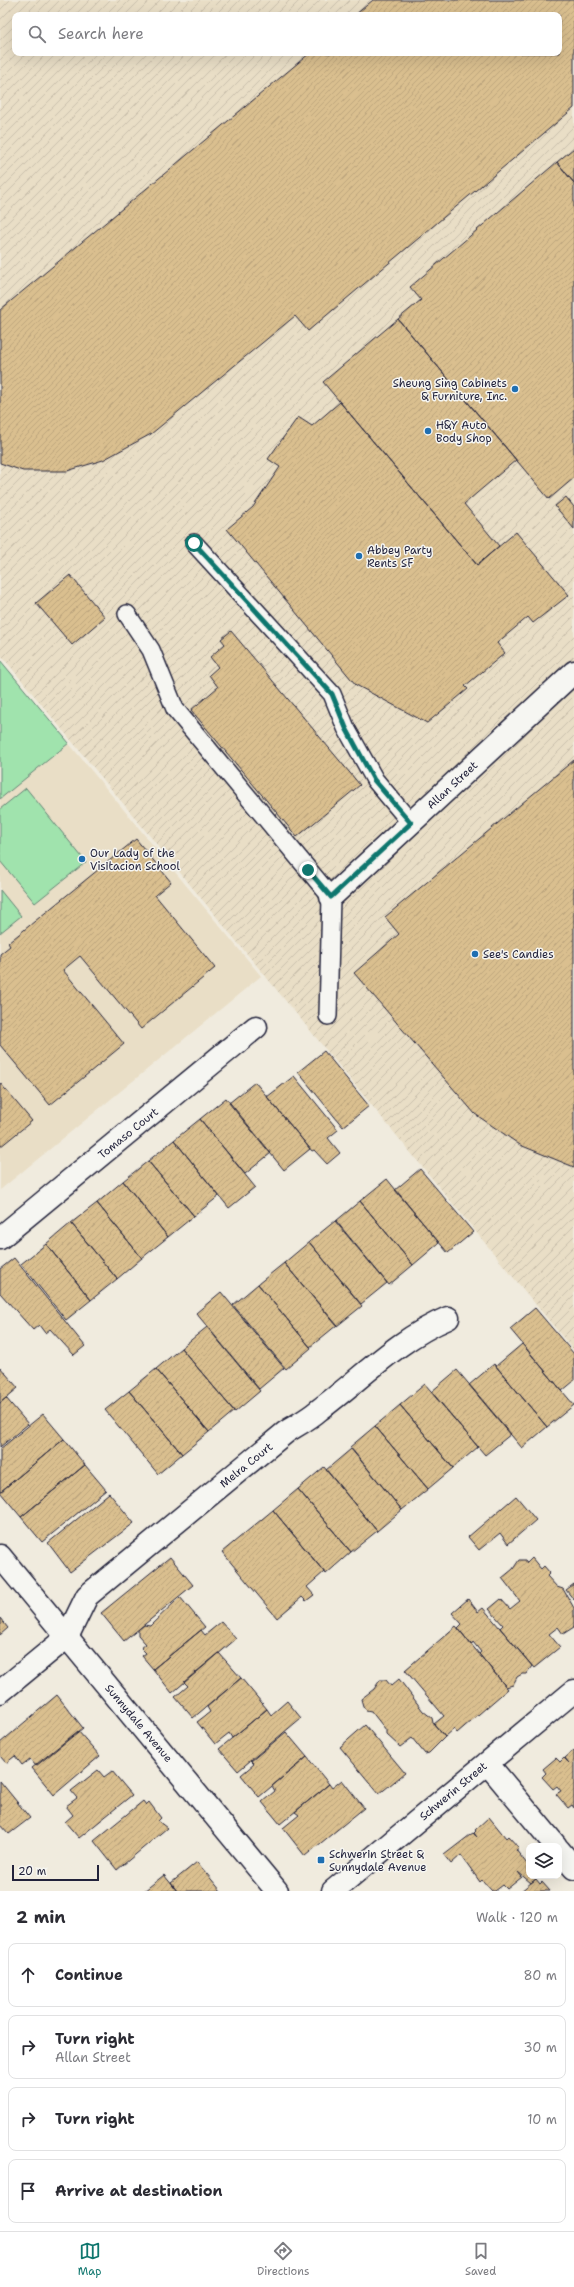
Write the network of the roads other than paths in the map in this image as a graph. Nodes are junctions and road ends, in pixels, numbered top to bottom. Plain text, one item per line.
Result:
1 (194, 543) dead end
2 (127, 614) dead end
3 (574, 672) edge
4 (411, 823) junction
5 (331, 897) junction
6 (328, 1016) dead end
7 (256, 1028) dead end
8 (0, 1238) edge
9 (448, 1318) dead end
10 (0, 1556) edge
11 (67, 1637) junction
12 (0, 1692) edge
13 (574, 1692) edge
14 (487, 1763) junction
15 (554, 1843) edge
16 (562, 1854) edge
17 (574, 1868) edge
18 (277, 1891) edge
19 (332, 1891) edge

1 - 4 lane
2 - 5 lane
3 - 4 street, Allan Street
4 - 5 street, Allan Street
5 - 6 lane
7 - 8 street, Tomaso Court
9 - 11 street, Melra Court
10 - 11 street, Sunnydale Avenue
11 - 12 street
11 - 18 street, Sunnydale Avenue
13 - 14 street, Schwerin Street
14 - 15 street
14 - 19 street, Schwerin Street
16 - 17 street

